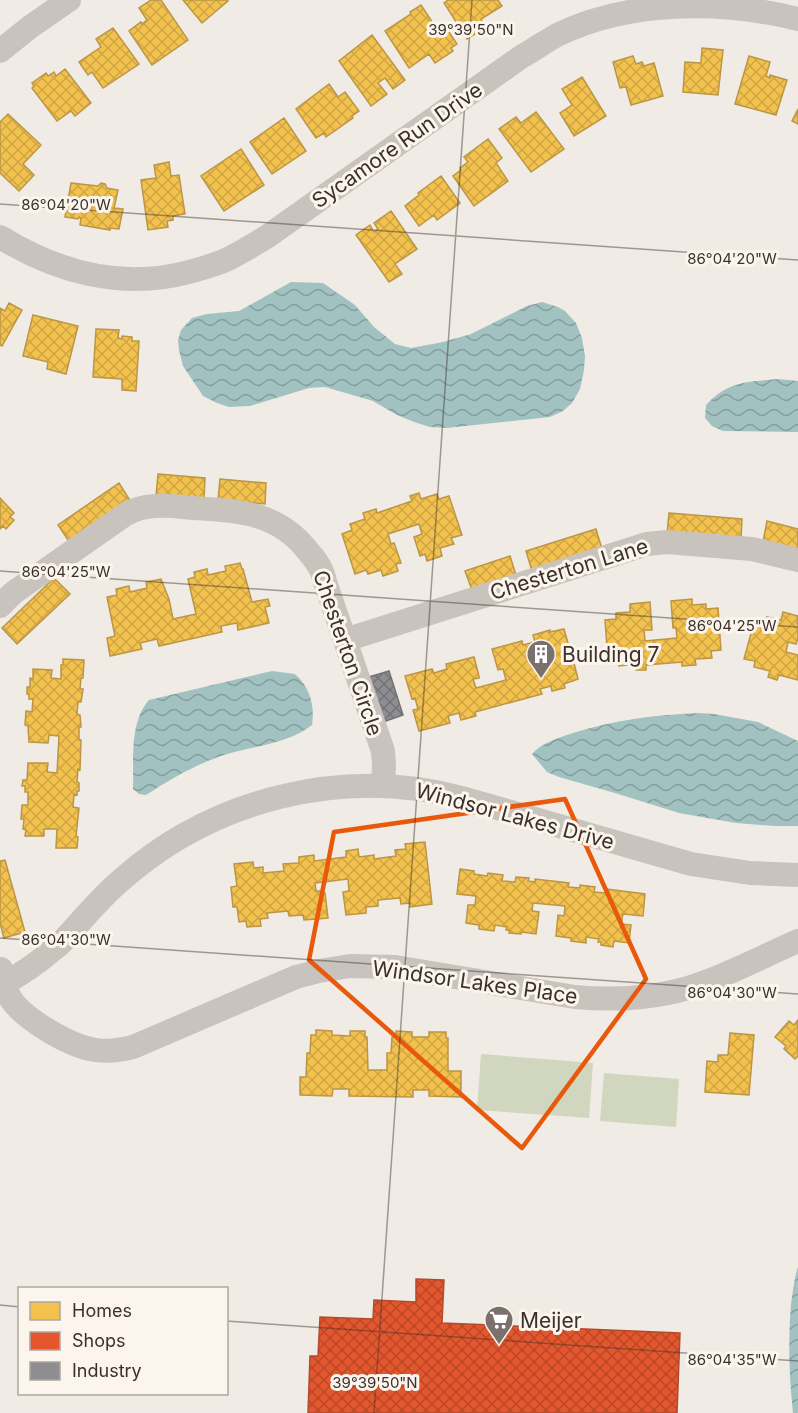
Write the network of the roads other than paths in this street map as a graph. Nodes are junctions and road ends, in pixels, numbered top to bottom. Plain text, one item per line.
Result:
1 (69, 0) edge
2 (798, 19) edge
3 (0, 51) edge
4 (0, 237) edge
5 (798, 560) edge
6 (0, 606) edge
7 (345, 640) junction
8 (383, 786) junction
9 (798, 875) edge
10 (798, 940) edge
11 (1, 980) edge

1 - 3 street
2 - 4 street, Sycamore Run Drive
5 - 7 street, Chesterton Lane
6 - 7 street, Chesterton Circle
7 - 8 street, Chesterton Circle
8 - 9 street, Windsor Lakes Drive
8 - 11 street, Windsor Lakes Drive
10 - 11 street, Windsor Lakes Place

